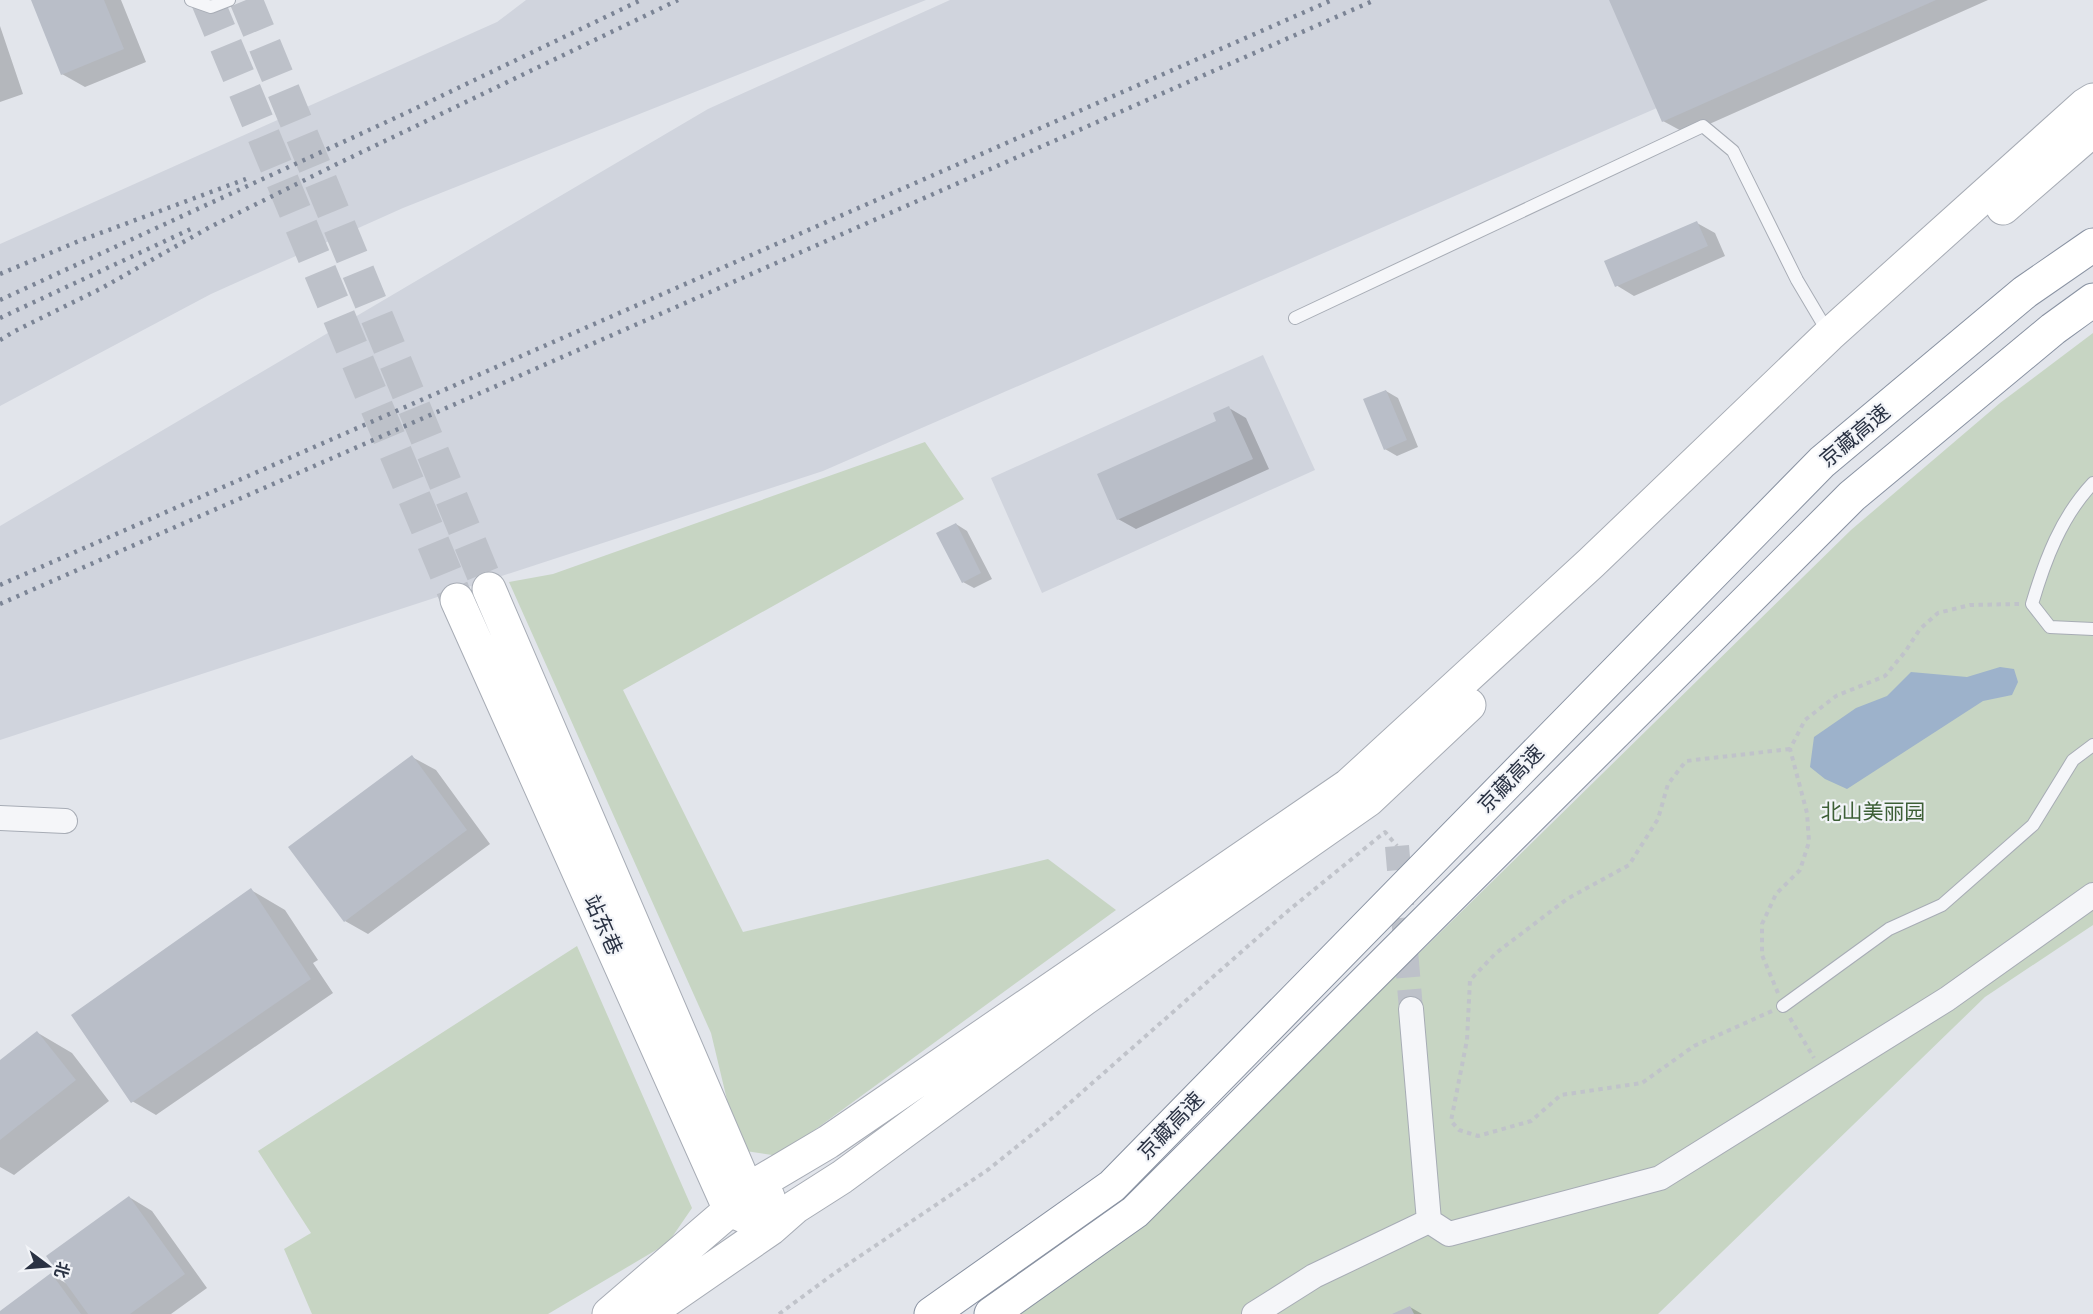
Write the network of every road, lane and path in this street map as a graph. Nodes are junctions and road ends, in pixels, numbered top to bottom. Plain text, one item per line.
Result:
1 (190, 0) edge
2 (229, 0) edge
3 (2093, 100) edge
4 (2093, 130) edge
5 (2093, 244) edge
6 (2093, 300) edge
7 (1295, 318) dead end
8 (1829, 335) junction
9 (2093, 483) edge
10 (489, 589) tunnel mouth
11 (457, 600) tunnel mouth
12 (2032, 604) junction
13 (2093, 629) edge
14 (2093, 745) edge
15 (1790, 749) junction
16 (0, 818) edge
17 (65, 821) dead end
18 (1397, 846) dead end
19 (2093, 895) edge
20 (1784, 1006) junction
21 (1411, 1009) tunnel mouth
22 (1826, 1074) junction
23 (739, 1200) junction
24 (795, 1207) junction
25 (1429, 1221) junction
26 (770, 1229) junction
27 (609, 1314) edge
28 (647, 1314) edge
29 (779, 1314) edge
30 (931, 1314) edge
31 (991, 1314) edge
32 (1254, 1314) edge

1 - 2 lane
3 - 8 main road
4 - 24 main road
5 - 30 main road, 京藏高速
6 - 31 main road, 京藏高速
7 - 8 lane
8 - 23 main road
9 - 12 lane
10 - 23 main road, 站东巷
11 - 23 main road, 站东巷
12 - 13 lane
12 - 15 path
14 - 20 lane
15 - 20 path
15 - 20 path
16 - 17 street
18 - 29 path
19 - 22 street
20 - 22 path
21 - 25 street
22 - 25 street
23 - 24 main road
23 - 26 main road
23 - 27 main road
24 - 26 main road
25 - 32 street
26 - 28 main road

